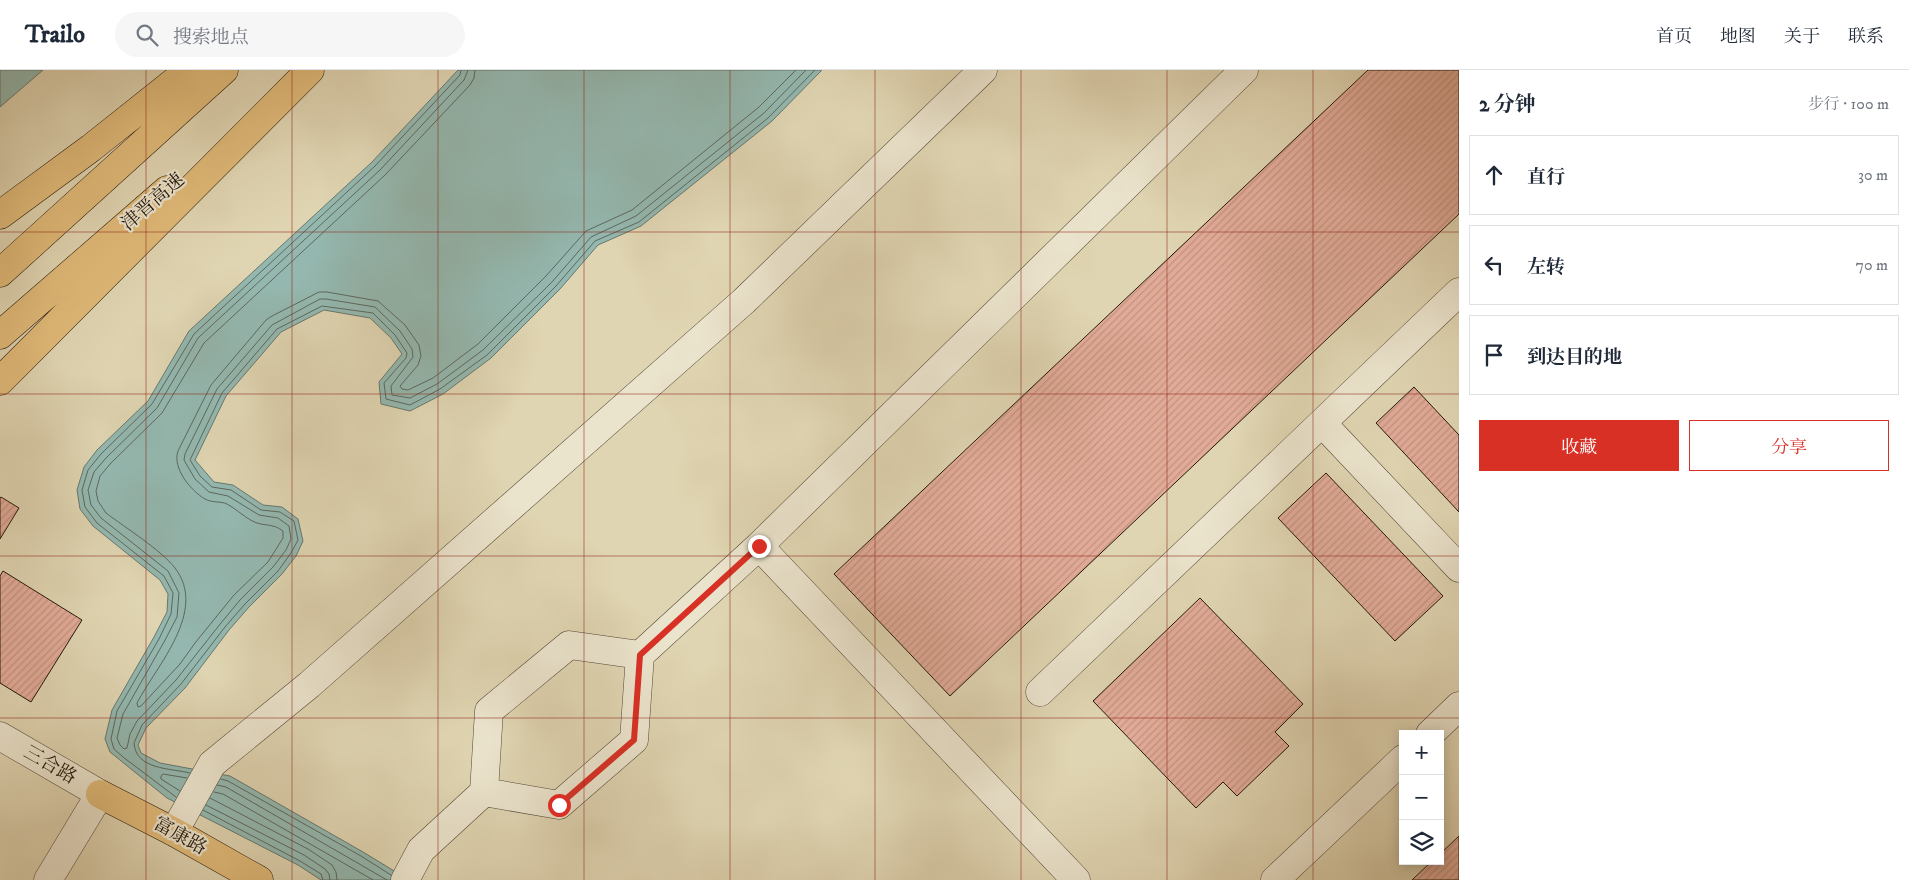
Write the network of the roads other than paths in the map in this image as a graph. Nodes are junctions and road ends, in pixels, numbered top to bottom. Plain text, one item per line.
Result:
1 (189, 70) edge
2 (224, 70) edge
3 (305, 70) edge
4 (310, 70) edge
5 (983, 70) edge
6 (1244, 70) edge
7 (0, 215) edge
8 (0, 273) edge
9 (1459, 292) edge
10 (0, 335) edge
11 (0, 381) edge
12 (1322, 423) junction
13 (759, 546) junction
14 (1459, 568) edge
15 (640, 655) junction
16 (1040, 692) dead end
17 (1459, 706) edge
18 (1434, 730) edge
19 (0, 736) edge
20 (1399, 763) edge
21 (484, 792) junction
22 (100, 794) junction
23 (180, 823) junction
24 (48, 880) edge
25 (259, 880) edge
26 (405, 880) edge
27 (1076, 880) edge
28 (1275, 880) edge

1 - 7 main road
2 - 8 main road
3 - 10 main road, 津晋高速
4 - 11 main road
5 - 23 street
6 - 13 street
9 - 12 street
12 - 14 street
12 - 16 street
13 - 15 street
13 - 27 street
15 - 21 street
15 - 21 street
17 - 18 street
19 - 22 street, 三合路
20 - 28 street
21 - 26 street
22 - 23 main road, 富康路
22 - 24 street
23 - 25 main road, 富康路

